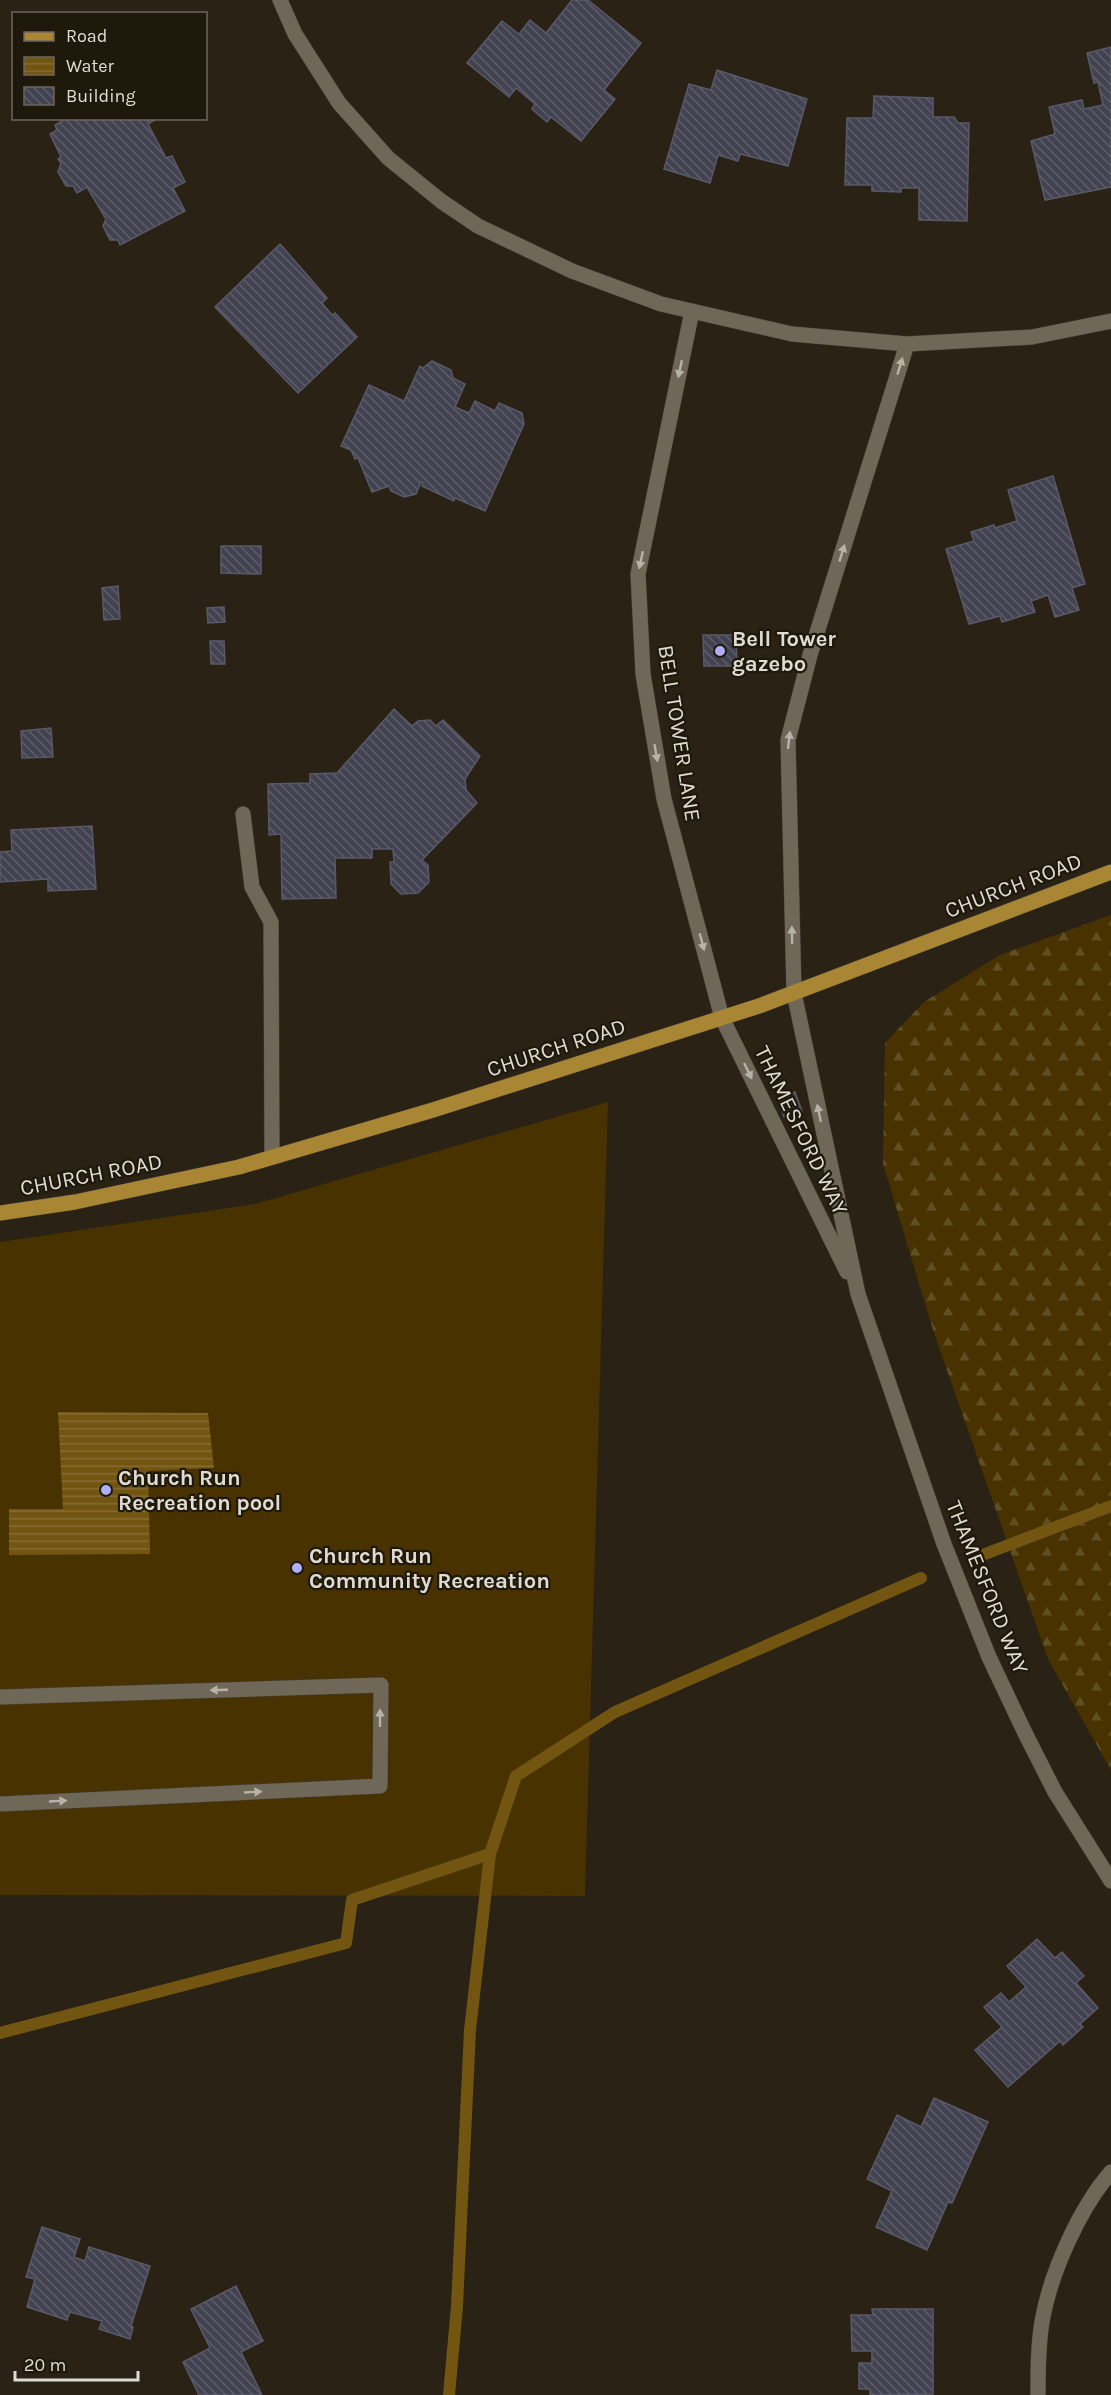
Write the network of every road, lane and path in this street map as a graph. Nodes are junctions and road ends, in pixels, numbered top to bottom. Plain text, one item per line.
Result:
1 (279, 0) edge
2 (692, 311) junction
3 (1111, 321) edge
4 (907, 344) junction
5 (243, 814) dead end
6 (1111, 872) edge
7 (794, 993) junction
8 (722, 1018) junction
9 (272, 1157) junction
10 (0, 1213) edge
11 (858, 1294) junction
12 (0, 1697) edge
13 (0, 1803) edge
14 (1111, 1881) edge
15 (1111, 2172) edge
16 (1038, 2395) edge

1 - 2 street
2 - 4 street
2 -> 8 street, BELL TOWER LANE
3 - 4 street
7 -> 4 street
5 - 9 street
6 - 7 main road, CHURCH ROAD
7 - 8 main road, CHURCH ROAD
11 -> 7 street, THAMESFORD WAY
8 - 9 main road, CHURCH ROAD
8 -> 11 street, THAMESFORD WAY
9 - 10 main road, CHURCH ROAD
11 - 14 street, THAMESFORD WAY
13 -> 12 street
15 - 16 street

